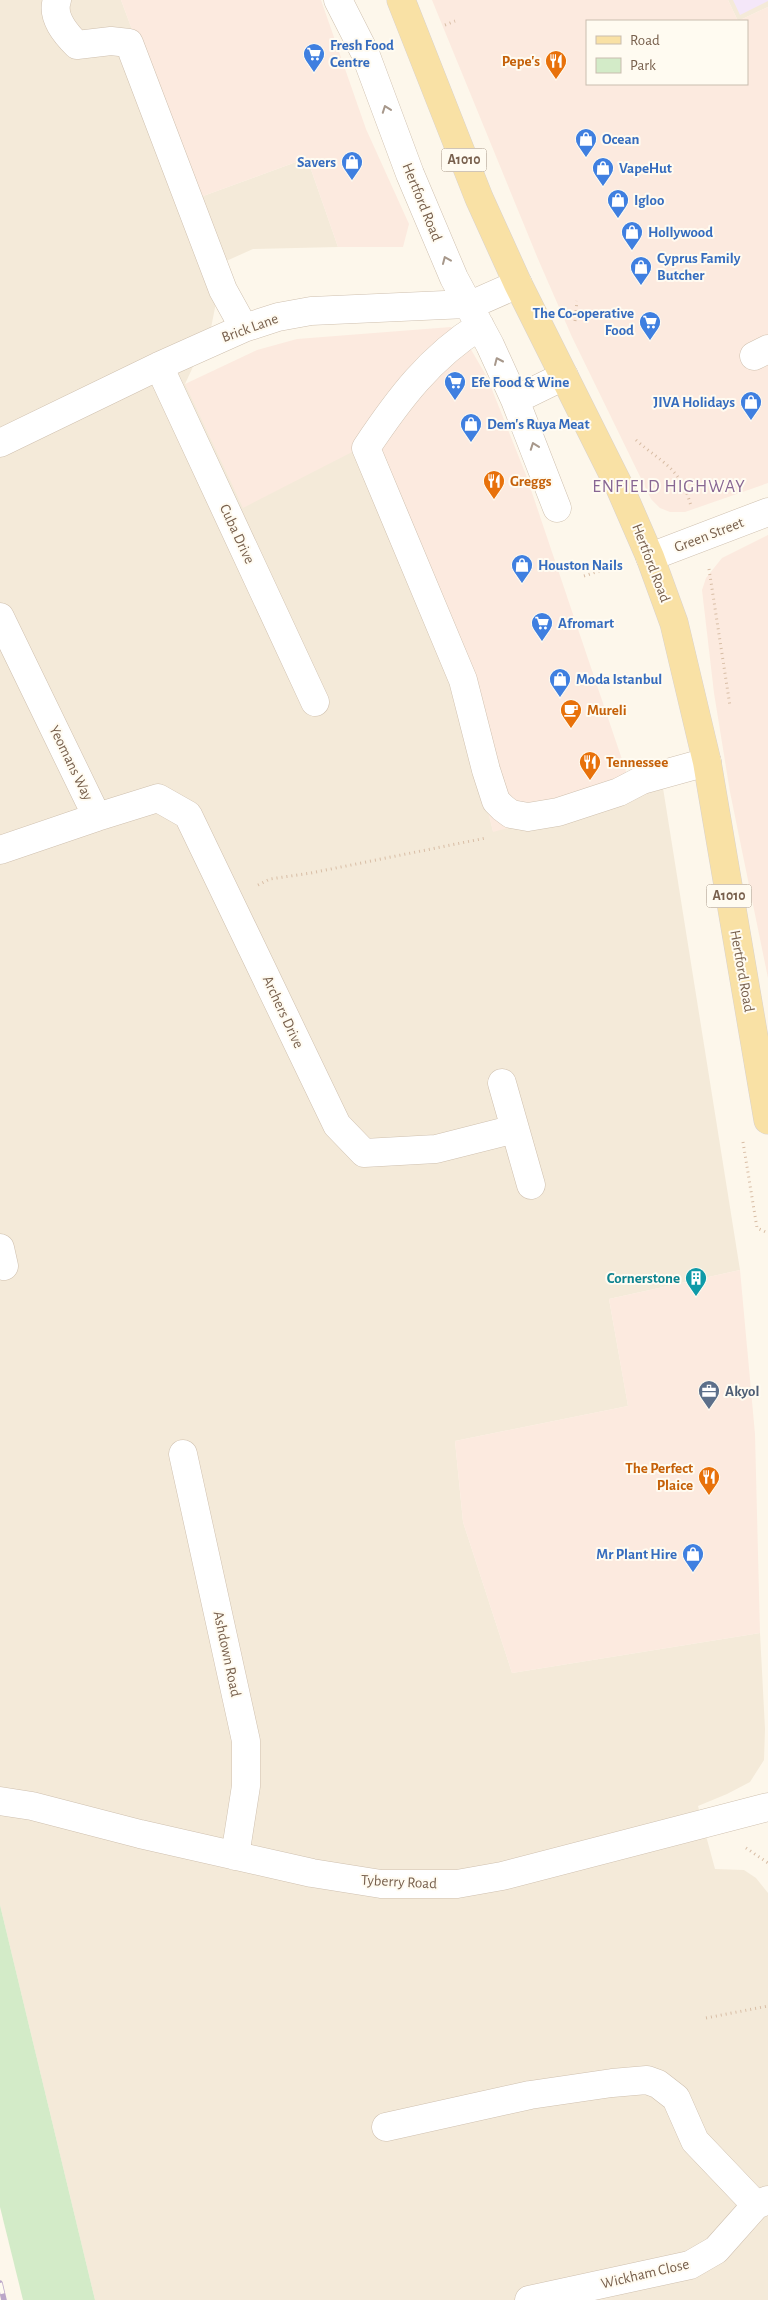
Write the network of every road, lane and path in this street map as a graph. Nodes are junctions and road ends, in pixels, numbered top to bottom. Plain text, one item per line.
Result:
1 (57, 0) edge
2 (338, 0) edge
3 (401, 0) edge
4 (518, 284) junction
5 (576, 301) dead end
6 (474, 315) junction
7 (576, 325) dead end
8 (244, 328) junction
9 (158, 366) junction
10 (564, 376) junction
11 (516, 400) junction
12 (630, 434) dead end
13 (0, 443) edge
14 (690, 502) dead end
15 (557, 508) dead end
16 (768, 513) edge
17 (650, 557) junction
18 (616, 566) dead end
19 (708, 566) dead end
20 (584, 576) dead end
21 (713, 594) dead end
22 (0, 617) edge
23 (315, 702) dead end
24 (707, 762) junction
25 (97, 817) junction
26 (494, 836) dead end
27 (0, 850) edge
28 (229, 898) junction
29 (502, 1082) dead end
30 (768, 1120) edge
31 (514, 1129) junction
32 (742, 1137) dead end
33 (531, 1185) dead end
34 (768, 1233) edge
35 (183, 1454) dead end
36 (0, 1801) edge
37 (768, 1807) edge
38 (741, 1846) dead end
39 (235, 1856) junction
40 (768, 1863) edge
41 (768, 2006) edge
42 (706, 2018) dead end
43 (386, 2127) dead end
44 (762, 2202) edge
45 (529, 2300) edge

1 - 8 street
6 -> 2 street, Hertford Road
3 - 4 main road, Hertford Road / A1010
4 - 6 street, Brick Lane
4 - 10 main road, Hertford Road / A1010
5 - 7 path
6 - 8 street, Brick Lane
11 -> 6 street, Hertford Road
6 - 24 street
8 - 9 street, Brick Lane
9 - 13 street, Brick Lane
9 - 23 street, Cuba Drive
10 - 11 street
10 - 17 main road, Hertford Road / A1010
15 -> 11 street, Hertford Road
12 - 14 path
16 - 17 street, Green Street
17 - 24 main road, Hertford Road / A1010
18 - 20 path
19 - 21 path
22 - 25 street, Yeomans Way
24 - 30 main road, Hertford Road / A1010
25 - 27 street, Yeomans Way
25 - 28 street, Archers Drive
26 - 28 path
28 - 31 street, Archers Drive
29 - 31 street
31 - 33 street
32 - 34 path
35 - 39 street, Ashdown Road
36 - 39 street, Tyberry Road
37 - 39 street, Tyberry Road
38 - 40 path
41 - 42 path
43 - 44 street
44 - 45 street, Wickham Close

